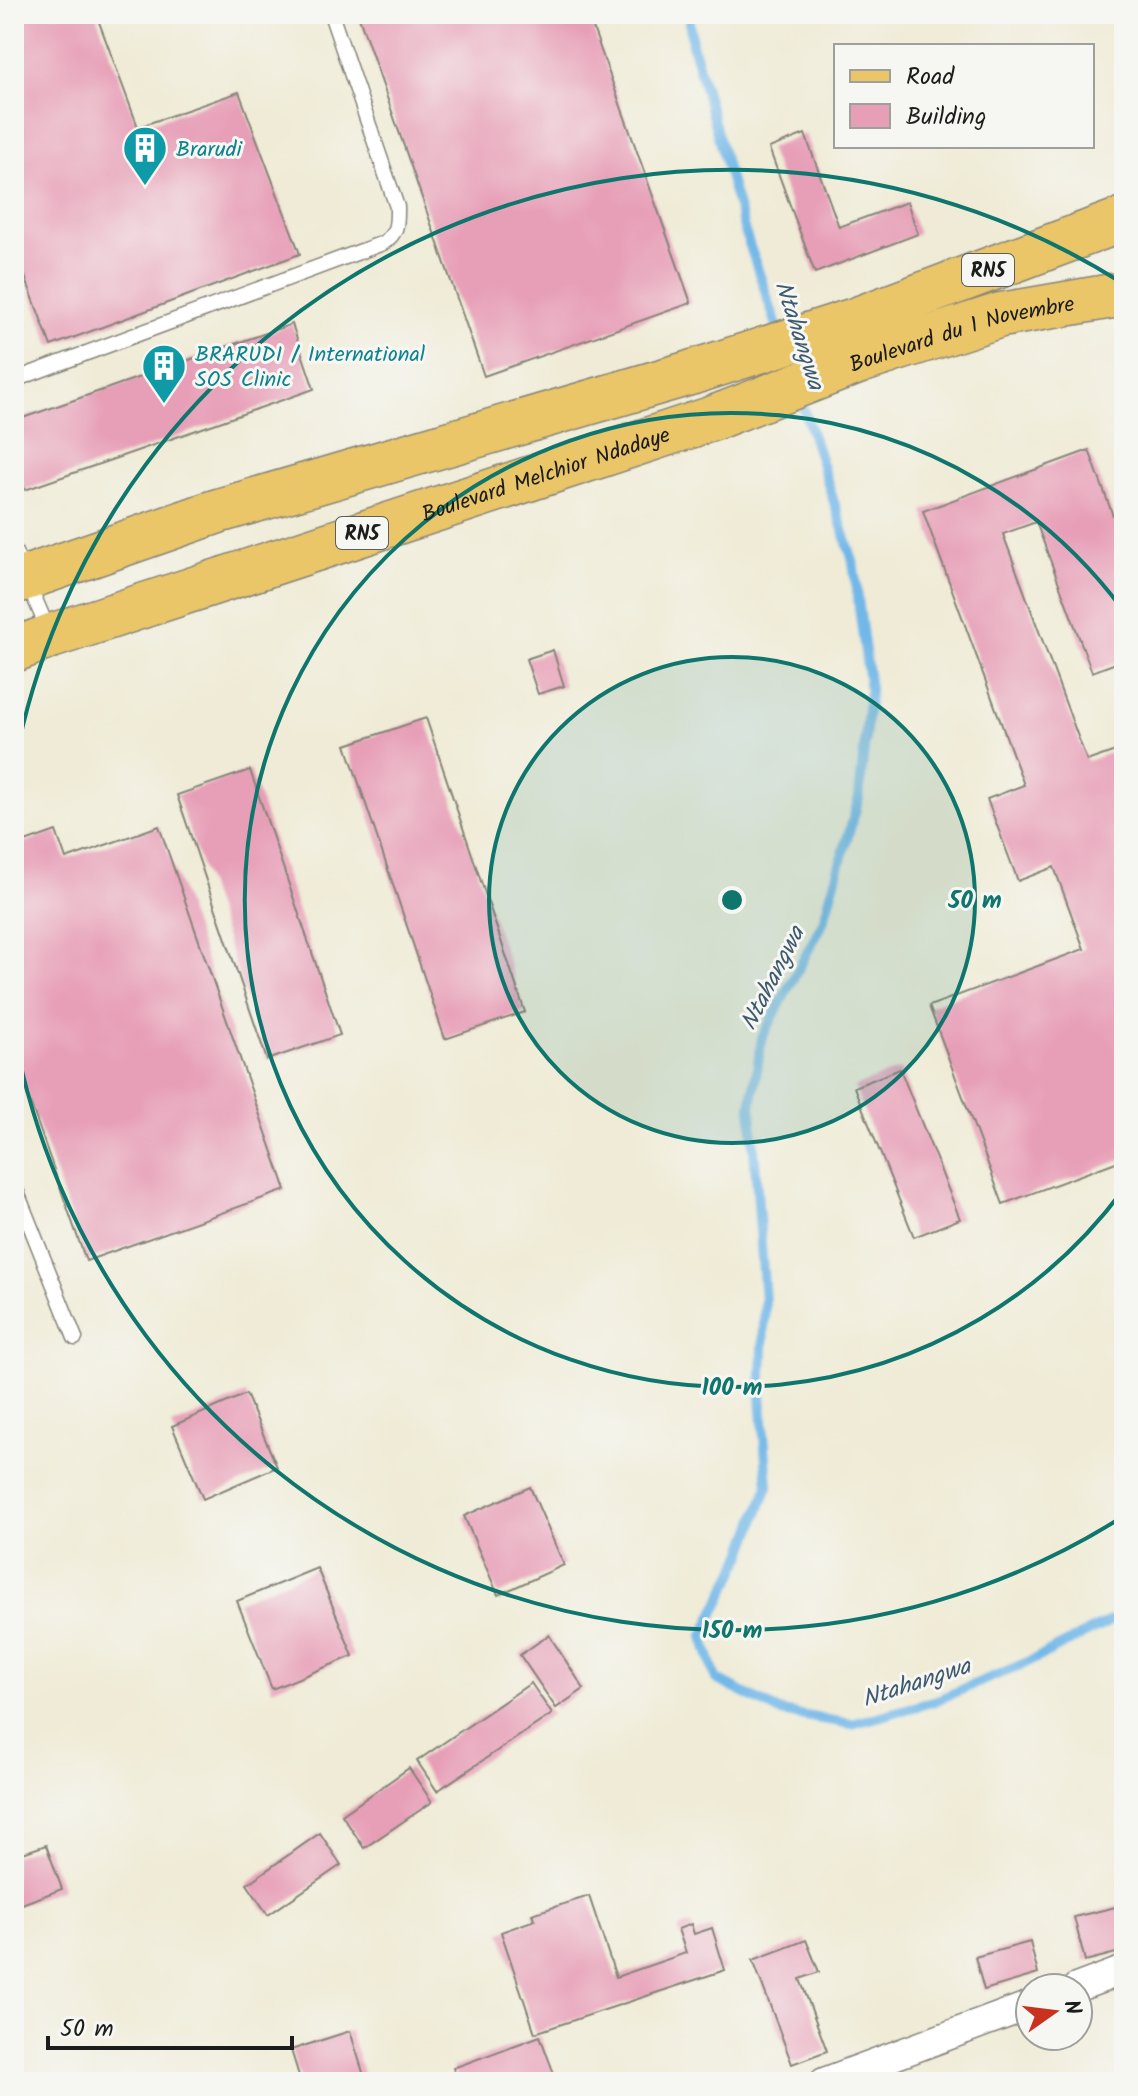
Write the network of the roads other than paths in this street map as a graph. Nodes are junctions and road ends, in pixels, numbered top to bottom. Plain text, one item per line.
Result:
1 (331, 14) edge
2 (1124, 219) edge
3 (1124, 294) edge
4 (856, 341) junction
5 (14, 380) edge
6 (711, 419) joint
7 (18, 570) edge
8 (32, 643) edge
9 (14, 1185) edge
10 (75, 1338) dead end
11 (1124, 1970) edge
12 (1094, 1981) edge
13 (1014, 2011) edge
14 (824, 2082) edge

1 - 5 lane
2 - 4 main road, Boulevard du 1 Novembre / RN5
3 - 4 main road, Boulevard du 1 Novembre / RN5
4 - 6 main road, Boulevard du 1 Novembre / RN5
4 - 7 main road, Boulevard du 1 Novembre / RN5
6 - 8 main road, Boulevard Melchior Ndadaye / RN5
7 - 8 lane
9 - 10 lane
11 - 12 street
13 - 14 street

